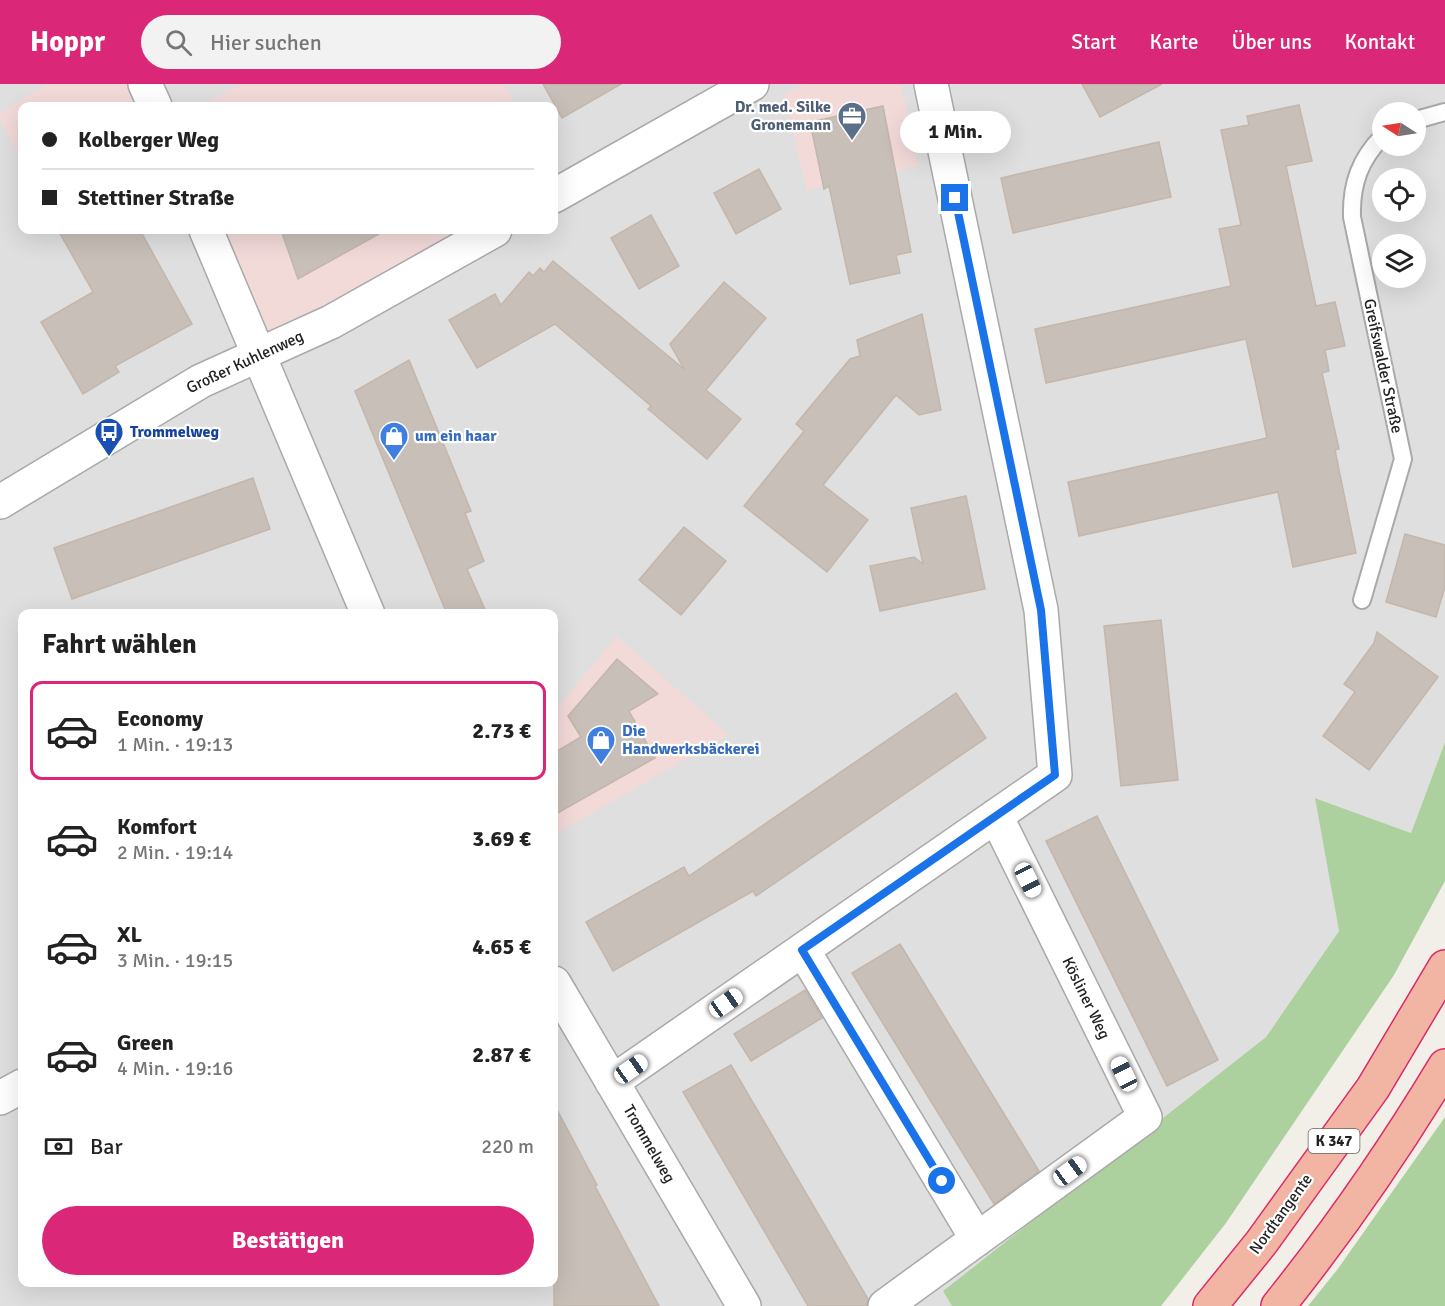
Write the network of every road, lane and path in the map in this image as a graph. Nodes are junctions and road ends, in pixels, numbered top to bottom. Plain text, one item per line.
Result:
1 (145, 84) edge
2 (752, 84) edge
3 (931, 84) edge
4 (153, 102) edge
5 (1445, 112) edge
6 (1426, 117) edge
7 (1372, 147) edge
8 (558, 194) edge
9 (209, 234) edge
10 (488, 234) edge
11 (259, 355) junction
12 (0, 502) edge
13 (1362, 600) dead end
14 (366, 609) edge
15 (996, 816) junction
16 (802, 950) junction
17 (1445, 967) edge
18 (558, 990) edge
19 (1445, 1066) edge
20 (612, 1082) junction
21 (18, 1088) edge
22 (0, 1098) edge
23 (977, 1239) junction
24 (744, 1306) edge
25 (885, 1306) edge
26 (1210, 1306) edge
27 (1278, 1306) edge

1 - 4 street
2 - 8 street
3 - 15 street
5 - 6 lane
7 - 13 lane, Greifswalder Straße
9 - 11 street
10 - 11 street, Großer Kuhlenweg
11 - 12 street, Großer Kuhlenweg
11 - 14 street
15 - 16 street
15 - 23 street, Kösliner Weg
16 - 20 street
16 - 23 street
17 - 26 highway, Nordtangente / K 347
18 - 20 street, Trommelweg
19 - 27 highway, K 347
20 - 24 street, Trommelweg
21 - 22 street
23 - 25 street, Kösliner Weg

